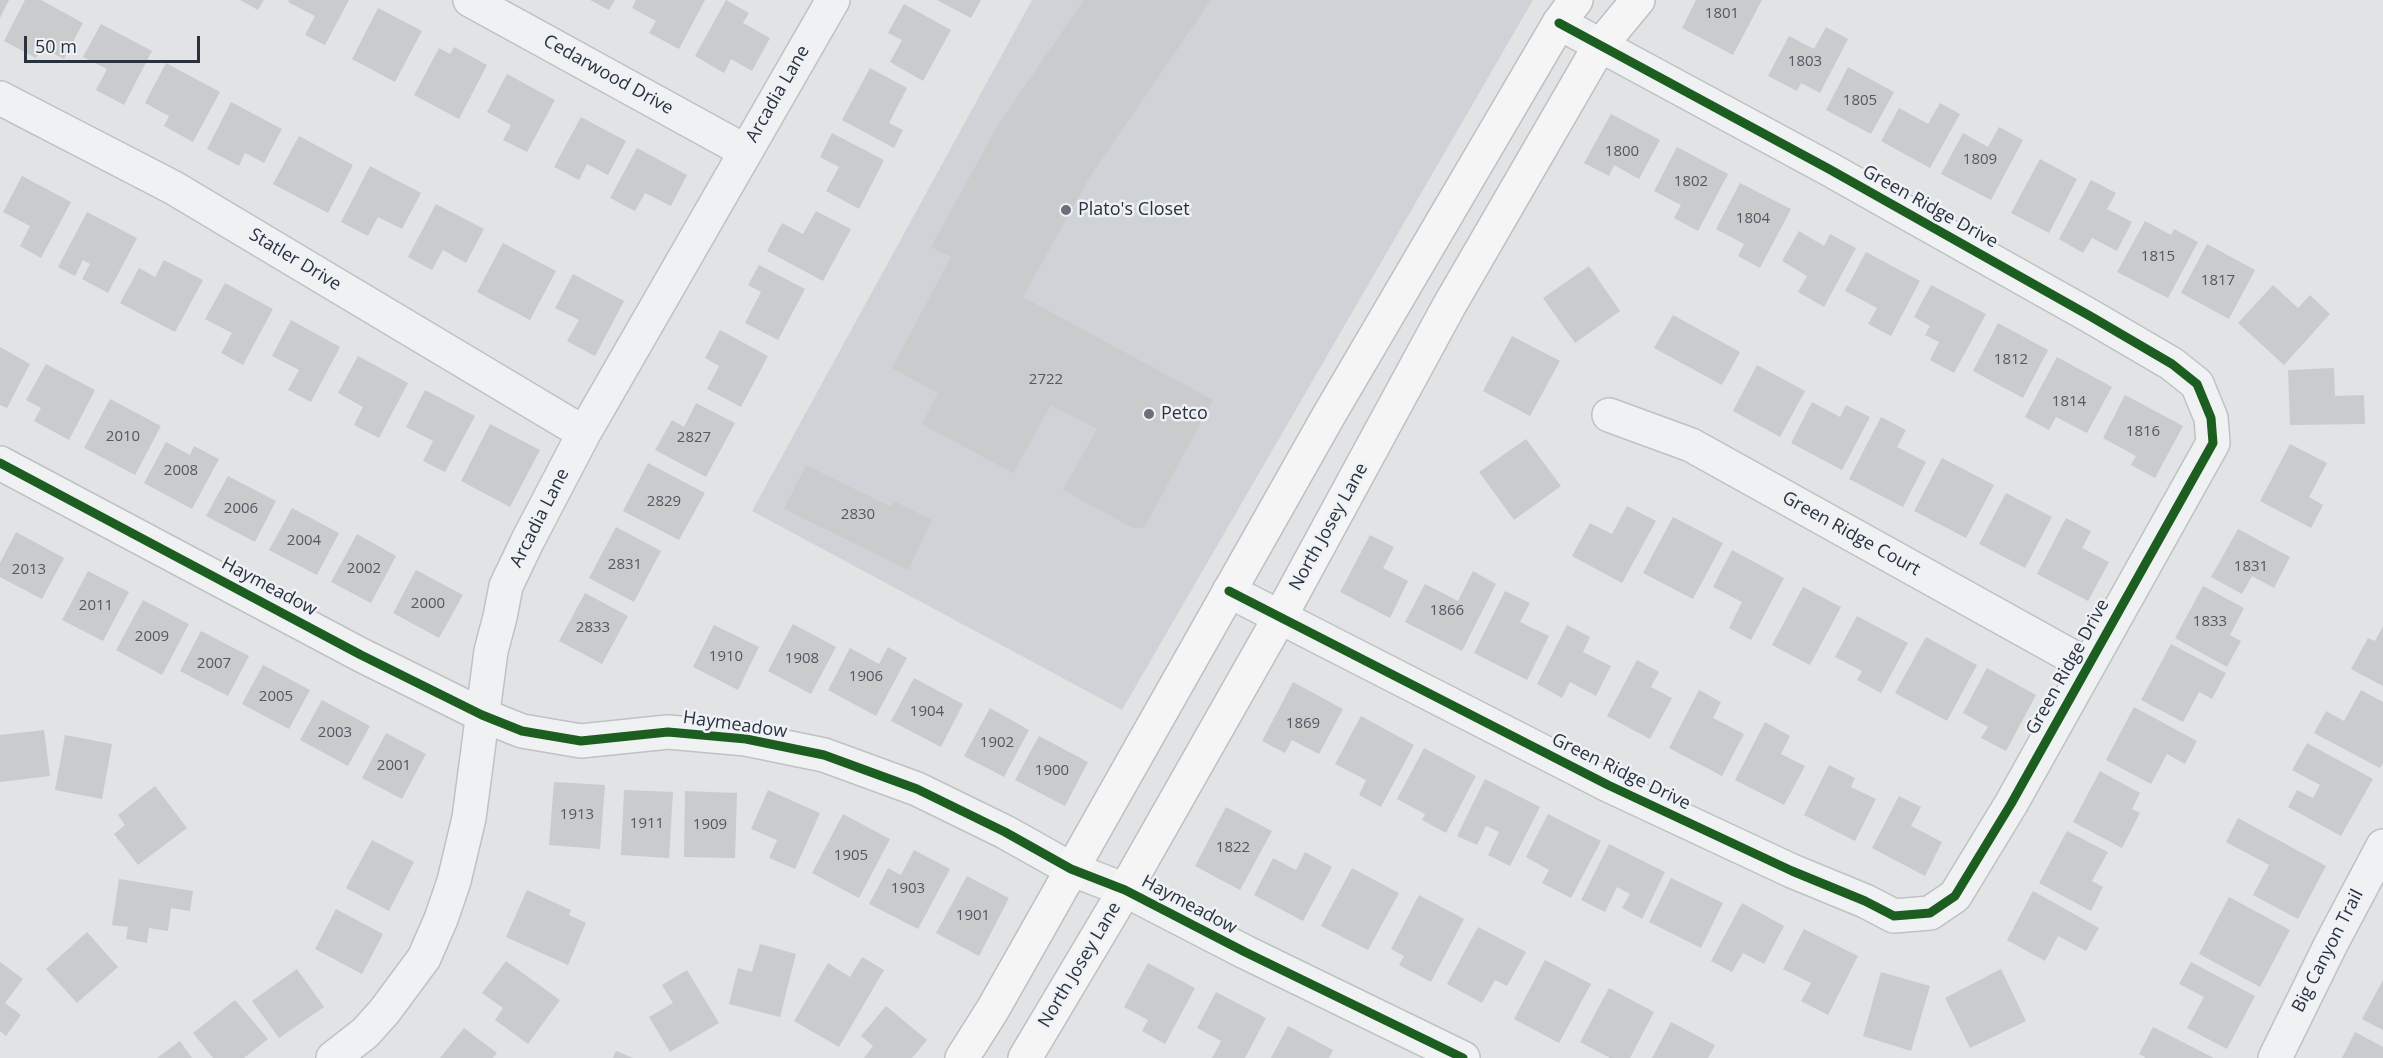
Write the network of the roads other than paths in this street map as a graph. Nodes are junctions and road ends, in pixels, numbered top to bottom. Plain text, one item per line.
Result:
1 (470, 0) edge
2 (833, 0) edge
3 (1638, 0) edge
4 (1567, 12) edge
5 (1599, 46) junction
6 (0, 98) edge
7 (745, 151) junction
8 (1609, 415) dead end
9 (584, 433) junction
10 (0, 463) edge
11 (1229, 591) junction
12 (1280, 617) junction
13 (2087, 665) junction
14 (483, 715) junction
15 (2383, 846) edge
16 (1071, 869) junction
17 (1125, 890) junction
18 (333, 1058) edge
19 (962, 1058) edge
20 (1025, 1058) edge
21 (1463, 1058) edge
22 (2276, 1058) edge

1 - 7 street, Cedarwood Drive
2 - 7 street, Arcadia Lane
3 - 5 main road, North Josey Lane
4 - 5 street, Green Ridge Drive
4 - 11 main road
5 - 12 main road, North Josey Lane
5 - 13 street, Green Ridge Drive
6 - 9 street, Statler Drive
7 - 9 street, Arcadia Lane
8 - 13 street, Green Ridge Court
9 - 14 street, Arcadia Lane
10 - 14 street, Haymeadow
11 - 12 street, Green Ridge Drive
11 - 16 main road
12 - 13 street, Green Ridge Drive
12 - 17 main road, North Josey Lane
14 - 16 street, Haymeadow
14 - 18 street, Arcadia Lane
15 - 22 street, Big Canyon Trail
16 - 17 street, Haymeadow
16 - 19 main road
17 - 20 main road, North Josey Lane
17 - 21 street, Haymeadow

